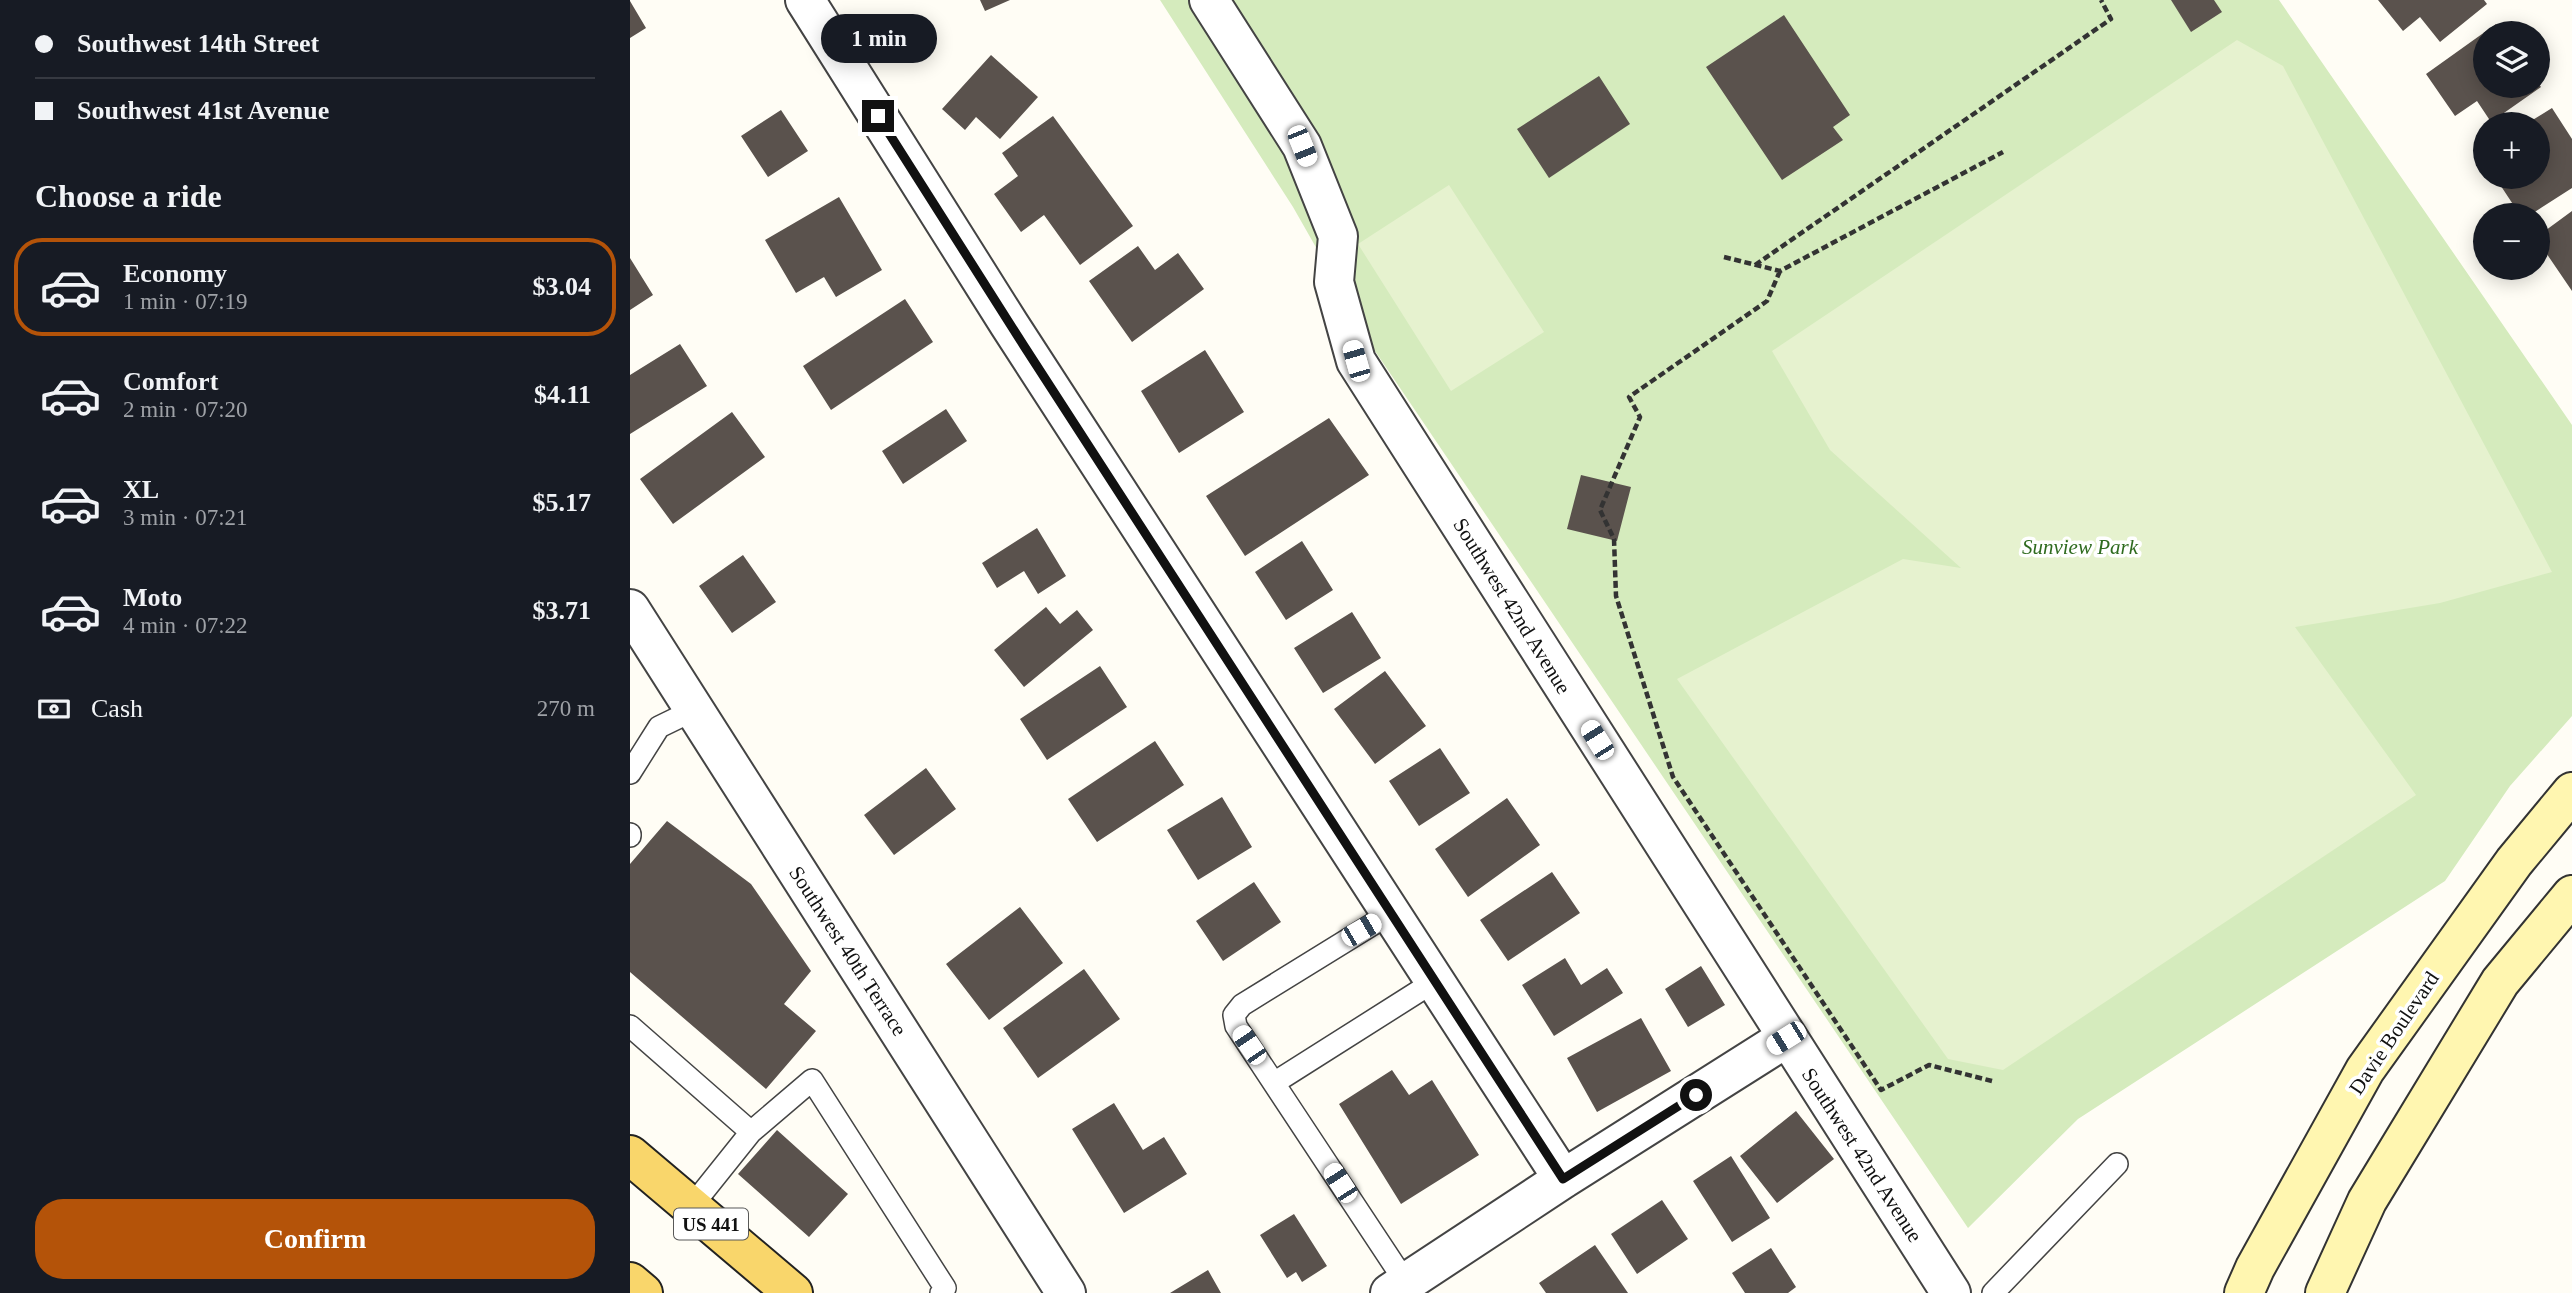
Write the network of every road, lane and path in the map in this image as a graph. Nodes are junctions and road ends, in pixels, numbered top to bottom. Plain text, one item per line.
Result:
1 (805, 0) edge
2 (1209, 0) edge
3 (2101, 0) edge
4 (2003, 152) dead end
5 (1724, 257) dead end
6 (1755, 265) junction
7 (1780, 271) junction
8 (630, 609) edge
9 (694, 710) junction
10 (630, 773) edge
11 (2572, 792) edge
12 (2572, 895) edge
13 (1391, 913) junction
14 (1435, 981) junction
15 (630, 1026) edge
16 (1786, 1038) junction
17 (1992, 1081) dead end
18 (1274, 1083) junction
19 (751, 1132) junction
20 (630, 1155) edge
21 (2117, 1164) dead end
22 (1563, 1179) junction
23 (691, 1207) junction
24 (630, 1282) edge
25 (1398, 1288) edge
26 (643, 1293) edge
27 (793, 1293) edge
28 (941, 1293) edge
29 (1066, 1293) edge
30 (1951, 1293) edge
31 (1993, 1293) edge
32 (2245, 1293) edge
33 (2325, 1293) edge

1 - 13 street
2 - 16 street, Southwest 42nd Avenue
3 - 6 path
4 - 7 path
5 - 6 path
6 - 7 path
7 - 17 path
8 - 9 street, Southwest 40th Terrace
9 - 10 lane
9 - 29 street, Southwest 40th Terrace
11 - 32 main road, Davie Boulevard
12 - 33 main road
13 - 14 street
13 - 18 lane
14 - 18 lane
14 - 22 street
15 - 19 lane
16 - 22 street
16 - 30 street, Southwest 42nd Avenue
18 - 25 lane
19 - 23 lane
19 - 28 lane
20 - 23 main road, US 441
21 - 31 lane
22 - 25 street
23 - 27 main road, US 441
24 - 26 main road

